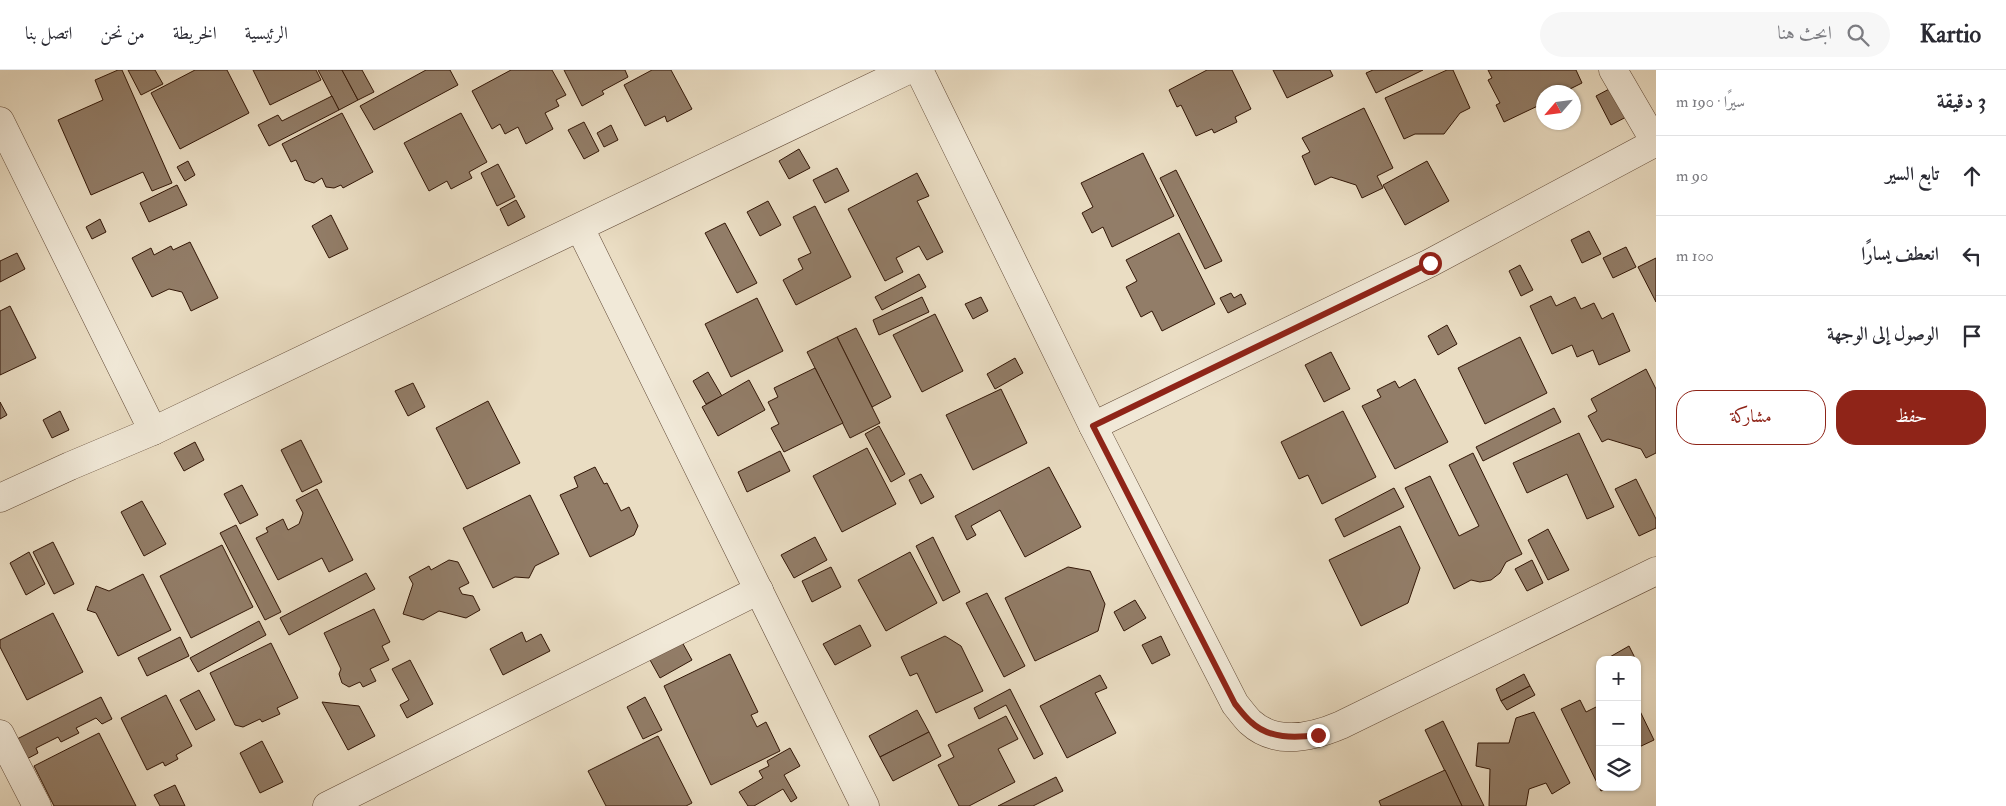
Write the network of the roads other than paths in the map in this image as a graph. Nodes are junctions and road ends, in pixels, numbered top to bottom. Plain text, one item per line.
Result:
1 (908, 70) edge
2 (919, 70) edge
3 (1613, 70) edge
4 (0, 121) edge
5 (1655, 142) edge
6 (580, 228) junction
7 (1093, 426) junction
8 (153, 432) junction
9 (0, 498) edge
10 (1656, 571) edge
11 (759, 590) junction
12 (0, 734) edge
13 (37, 806) edge
14 (327, 806) edge
15 (865, 806) edge

1 - 6 street
2 - 7 street
3 - 5 street
4 - 8 street
5 - 7 street
6 - 8 street
6 - 11 street
7 - 10 street
8 - 9 street
11 - 14 street
11 - 15 street
12 - 13 street

